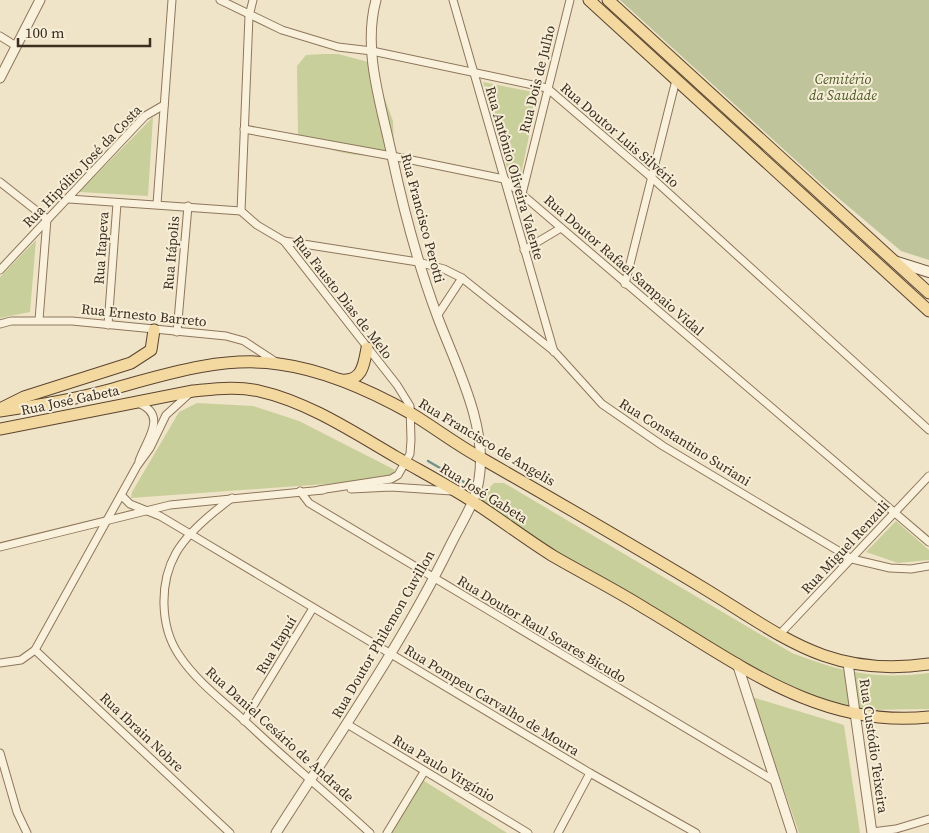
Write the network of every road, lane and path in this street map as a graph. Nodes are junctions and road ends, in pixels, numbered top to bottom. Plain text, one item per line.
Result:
1 (40, 0) edge
2 (172, 0) edge
3 (220, 0) edge
4 (253, 0) edge
5 (376, 0) edge
6 (453, 0) edge
7 (570, 0) edge
8 (589, 0) edge
9 (608, 0) edge
10 (249, 16) junction
11 (0, 36) edge
12 (16, 46) junction
13 (372, 51) junction
14 (473, 73) junction
15 (0, 78) edge
16 (676, 80) junction
17 (547, 88) junction
18 (164, 105) junction
19 (244, 130) junction
20 (392, 156) junction
21 (651, 177) junction
22 (504, 179) junction
23 (0, 182) edge
24 (522, 194) junction
25 (69, 199) junction
26 (117, 202) junction
27 (157, 204) junction
28 (188, 206) junction
29 (241, 211) junction
30 (47, 219) junction
31 (561, 228) junction
32 (284, 241) junction
33 (524, 250) junction
34 (894, 261) junction
35 (418, 262) junction
36 (0, 270) edge
37 (929, 272) edge
38 (462, 278) junction
39 (625, 284) junction
40 (909, 292) junction
41 (929, 293) edge
42 (929, 310) edge
43 (437, 316) junction
44 (39, 320) junction
45 (0, 324) edge
46 (108, 325) junction
47 (154, 330) junction
48 (177, 332) junction
49 (367, 348) junction
50 (554, 352) junction
51 (278, 363) junction
52 (336, 380) junction
53 (193, 391) junction
54 (133, 402) junction
55 (0, 410) edge
56 (410, 414) junction
57 (0, 429) edge
58 (929, 430) edge
59 (478, 437) joint
60 (480, 458) junction
61 (405, 462) junction
62 (137, 466) junction
63 (929, 476) edge
64 (320, 490) junction
65 (455, 491) junction
66 (300, 492) junction
67 (122, 496) junction
68 (232, 497) junction
69 (472, 501) junction
70 (146, 510) junction
71 (896, 512) junction
72 (108, 520) junction
73 (192, 535) junction
74 (929, 542) edge
75 (0, 547) edge
76 (852, 559) junction
77 (929, 566) edge
78 (434, 579) junction
79 (313, 608) junction
80 (779, 635) junction
81 (35, 650) junction
82 (389, 652) junction
83 (0, 663) edge
84 (737, 663) junction
85 (848, 663) junction
86 (929, 664) edge
87 (856, 715) junction
88 (929, 717) edge
89 (244, 721) junction
90 (347, 724) junction
91 (0, 753) edge
92 (424, 772) junction
93 (590, 773) junction
94 (311, 779) junction
95 (776, 782) junction
96 (929, 819) edge
97 (27, 833) edge
98 (230, 833) edge
99 (276, 833) edge
100 (370, 833) edge
101 (388, 833) edge
102 (528, 833) edge
103 (558, 833) edge
104 (696, 833) edge
105 (792, 833) edge
106 (872, 833) edge

1 - 12 street
2 - 18 street
3 - 10 street, Rua Doutor Luis Silvério
4 - 10 street
5 - 13 street, Rua Francisco Perotti
6 - 14 street, Rua Antônio Oliveira Valente
7 - 17 street, Rua Dois de Julho
8 - 16 main road
9 - 34 main road
10 - 13 street, Rua Doutor Luis Silvério
10 - 19 street
11 - 12 street
12 - 15 street
13 - 14 street, Rua Doutor Luis Silvério
13 - 20 street, Rua Francisco Perotti
14 - 17 street, Rua Doutor Luis Silvério
14 - 22 street, Rua Antônio Oliveira Valente
16 - 21 street
16 - 40 main road
17 - 21 street, Rua Doutor Luis Silvério
17 - 24 street, Rua Dois de Julho
18 - 25 street, Rua Hipólito José da Costa
18 - 27 street
19 - 20 street, Rua Doutor Rafael Sampaio Vidal
19 - 29 street
20 - 22 street, Rua Doutor Rafael Sampaio Vidal
20 - 35 street, Rua Francisco Perotti
21 - 39 street
21 - 58 street, Rua Doutor Luis Silvério
22 - 24 street, Rua Doutor Rafael Sampaio Vidal
22 - 33 street, Rua Antônio Oliveira Valente
23 - 30 street
24 - 31 street, Rua Doutor Rafael Sampaio Vidal
25 - 26 street
25 - 30 street, Rua Hipólito José da Costa
26 - 27 street
26 - 46 street, Rua Itapeva
27 - 28 street
28 - 29 street
28 - 48 street, Rua Itápolis
29 - 32 street, Rua Fausto Dias de Melo
30 - 36 street, Rua Hipólito José da Costa
30 - 44 street
31 - 33 street
31 - 39 street, Rua Doutor Rafael Sampaio Vidal
32 - 35 street, Rua Constantino Suriani
32 - 49 street, Rua Fausto Dias de Melo
33 - 50 street, Rua Antônio Oliveira Valente
34 - 37 main road
34 - 41 main road
35 - 38 street, Rua Constantino Suriani
35 - 43 street, Rua Francisco Perotti
38 - 43 street
38 - 50 street, Rua Constantino Suriani
39 - 71 street, Rua Doutor Rafael Sampaio Vidal
40 - 41 main road
40 - 42 main road
43 - 59 street, Rua Francisco Perotti
44 - 45 street, Rua Ernesto Barreto
44 - 46 street, Rua Ernesto Barreto
46 - 47 street, Rua Ernesto Barreto
47 - 48 street, Rua Ernesto Barreto
47 - 55 main road
48 - 51 street, Rua Ernesto Barreto
49 - 52 main road
49 - 56 street, Rua Fausto Dias de Melo
50 - 76 street, Rua Constantino Suriani
51 - 52 main road, Rua Francisco de Angelis
51 - 55 main road, Rua Francisco de Angelis
52 - 56 main road, Rua Francisco de Angelis
53 - 54 main road, Rua José Gabeta
53 - 61 main road, Rua José Gabeta
53 - 62 street
54 - 57 main road, Rua José Gabeta
54 - 62 street
56 - 60 main road, Rua Francisco de Angelis
56 - 61 street
59 - 60 street, Rua Doutor Philemon Cuvillon
60 - 69 street, Rua Doutor Philemon Cuvillon
60 - 80 main road, Rua Francisco de Angelis
61 - 64 street
61 - 65 main road, Rua José Gabeta
62 - 67 street
63 - 71 street, Rua Miguel Renzuli
64 - 65 street
64 - 66 street
65 - 69 main road, Rua José Gabeta
66 - 68 street
66 - 78 street, Rua Doutor Raul Soares Bicudo
67 - 70 street, Rua Pompeu Carvalho de Moura
67 - 72 street
68 - 70 street
68 - 73 street, Rua Daniel Cesário de Andrade
69 - 78 street, Rua Doutor Philemon Cuvillon
69 - 84 main road, Rua José Gabeta
70 - 72 street
70 - 73 street, Rua Pompeu Carvalho de Moura
71 - 74 street, Rua Doutor Rafael Sampaio Vidal
71 - 76 street, Rua Miguel Renzuli
72 - 75 street
72 - 81 street
73 - 79 street, Rua Pompeu Carvalho de Moura
73 - 89 street, Rua Daniel Cesário de Andrade
76 - 77 street, Rua Constantino Suriani
76 - 80 street, Rua Miguel Renzuli
78 - 82 street, Rua Doutor Philemon Cuvillon
78 - 95 street, Rua Doutor Raul Soares Bicudo
79 - 82 street, Rua Pompeu Carvalho de Moura
79 - 89 street, Rua Itapuí
80 - 85 main road, Rua Francisco de Angelis
81 - 83 street
81 - 98 street, Rua Ibrain Nobre
82 - 90 street, Rua Doutor Philemon Cuvillon
82 - 93 street, Rua Pompeu Carvalho de Moura
84 - 87 main road, Rua José Gabeta
84 - 95 street
85 - 86 main road, Rua Francisco de Angelis
85 - 87 street, Rua Custódio Teixeira
87 - 88 main road, Rua José Gabeta
87 - 106 street, Rua Custódio Teixeira
89 - 94 street, Rua Daniel Cesário de Andrade
90 - 92 street, Rua Paulo Virgínio
90 - 94 street, Rua Doutor Philemon Cuvillon
91 - 97 street
92 - 101 street
92 - 102 street, Rua Paulo Virgínio
93 - 103 street
93 - 104 street, Rua Pompeu Carvalho de Moura
94 - 99 street, Rua Doutor Philemon Cuvillon
94 - 100 street, Rua Daniel Cesário de Andrade
95 - 105 street
96 - 106 street

